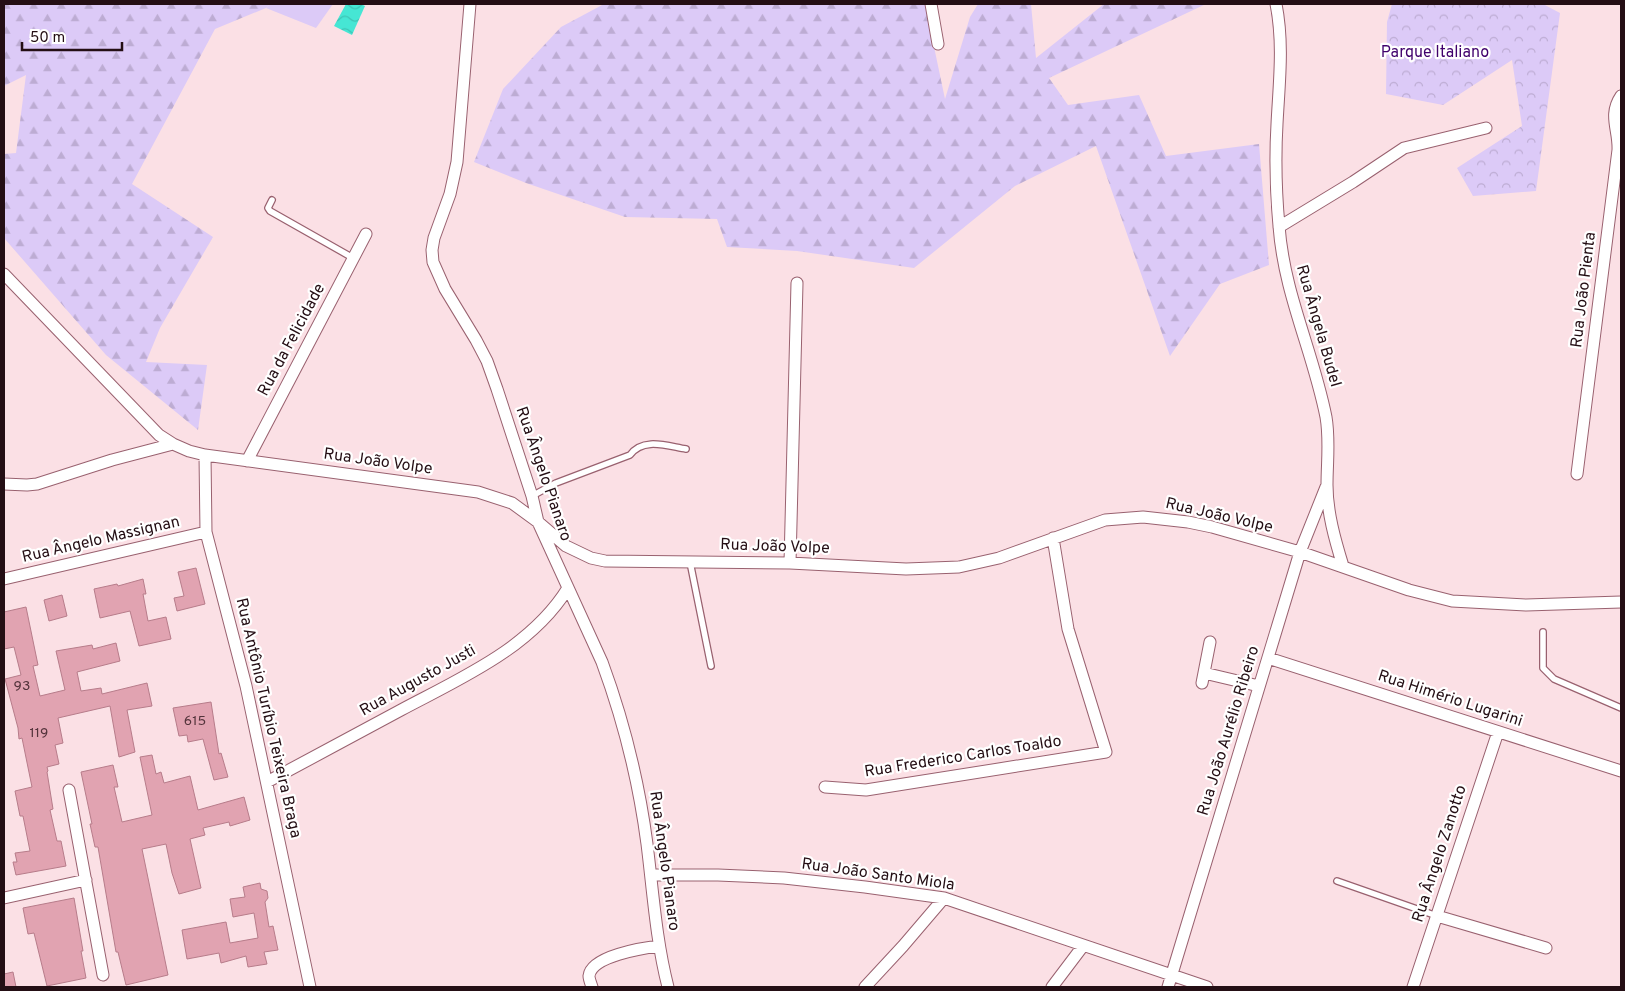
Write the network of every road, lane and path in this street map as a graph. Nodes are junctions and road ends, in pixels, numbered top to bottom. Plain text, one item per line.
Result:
1 (470, 4) edge
2 (930, 4) edge
3 (1276, 4) edge
4 (938, 44) dead end
5 (1621, 96) edge
6 (1486, 128) dead end
7 (272, 200) dead end
8 (1278, 226) junction
9 (366, 234) dead end
10 (353, 258) junction
11 (4, 274) edge
12 (797, 283) dead end
13 (173, 444) junction
14 (686, 449) dead end
15 (206, 455) junction
16 (247, 461) junction
17 (1577, 474) dead end
18 (4, 484) edge
19 (1327, 485) junction
20 (532, 496) junction
21 (538, 522) junction
22 (206, 532) junction
23 (1053, 538) junction
24 (1300, 552) junction
25 (690, 562) junction
26 (790, 562) junction
27 (1343, 566) junction
28 (4, 579) edge
29 (568, 588) junction
30 (1621, 602) edge
31 (1543, 632) dead end
32 (1210, 642) dead end
33 (1268, 658) junction
34 (711, 666) dead end
35 (1259, 686) junction
36 (1621, 708) edge
37 (1498, 732) junction
38 (1621, 771) edge
39 (267, 782) junction
40 (825, 787) dead end
41 (69, 790) dead end
42 (651, 875) junction
43 (86, 880) junction
44 (1336, 881) dead end
45 (4, 898) edge
46 (944, 898) junction
47 (1437, 916) junction
48 (659, 946) junction
49 (1082, 946) junction
50 (1546, 948) dead end
51 (103, 974) dead end
52 (1172, 976) junction
53 (307, 987) edge
54 (592, 987) edge
55 (668, 987) edge
56 (865, 987) edge
57 (1052, 987) edge
58 (1168, 987) edge
59 (1207, 987) edge
60 (1413, 987) edge

1 - 20 street, Rua Ângelo Pianaro
2 - 4 street
3 - 8 street, Rua Ângela Budel
5 - 17 street, Rua João Pienta
6 - 8 street
7 - 10 lane
8 - 19 street, Rua Ângela Budel
9 - 10 street, Rua da Felicidade
10 - 16 street, Rua da Felicidade
11 - 13 street, Rua João Volpe
12 - 26 street
13 - 15 street, Rua João Volpe
13 - 18 street
14 - 20 lane
15 - 16 street, Rua João Volpe
15 - 22 street, Rua Antônio Turíbio Teixeira Braga
16 - 21 street, Rua João Volpe
19 - 24 street, Rua João Aurélio Ribeiro
19 - 27 street, Rua Ângela Budel
20 - 21 street, Rua Ângelo Pianaro
21 - 25 street, Rua João Volpe
21 - 29 street, Rua Ângelo Pianaro
22 - 28 street, Rua Ângelo Massignan
22 - 39 street, Rua Antônio Turíbio Teixeira Braga
23 - 24 street, Rua João Volpe
23 - 26 street, Rua João Volpe
23 - 40 street, Rua Frederico Carlos Toaldo
24 - 27 street, Rua João Volpe
24 - 33 street, Rua João Aurélio Ribeiro
25 - 26 street, Rua João Volpe
25 - 34 lane
27 - 30 street, Rua João Volpe
29 - 39 street, Rua Augusto Justi
29 - 42 street, Rua Ângelo Pianaro
31 - 36 lane
32 - 35 street
33 - 35 street, Rua João Aurélio Ribeiro
33 - 37 street, Rua Himério Lugarini
35 - 52 street, Rua João Aurélio Ribeiro
37 - 38 street, Rua Himério Lugarini
37 - 47 street, Rua Ângelo Zanotto
39 - 53 street, Rua Antônio Turíbio Teixeira Braga
41 - 43 street
42 - 46 street, Rua João Santo Miola
42 - 48 street, Rua Ângelo Pianaro
43 - 45 street
43 - 51 street
44 - 47 lane
46 - 49 street, Rua João Santo Miola
46 - 56 street
47 - 50 street
47 - 60 street, Rua Ângelo Zanotto
48 - 54 street
48 - 55 street, Rua Ângelo Pianaro
49 - 52 street, Rua João Santo Miola
49 - 57 street
52 - 58 street, Rua João Aurélio Ribeiro
52 - 59 street, Rua João Santo Miola

